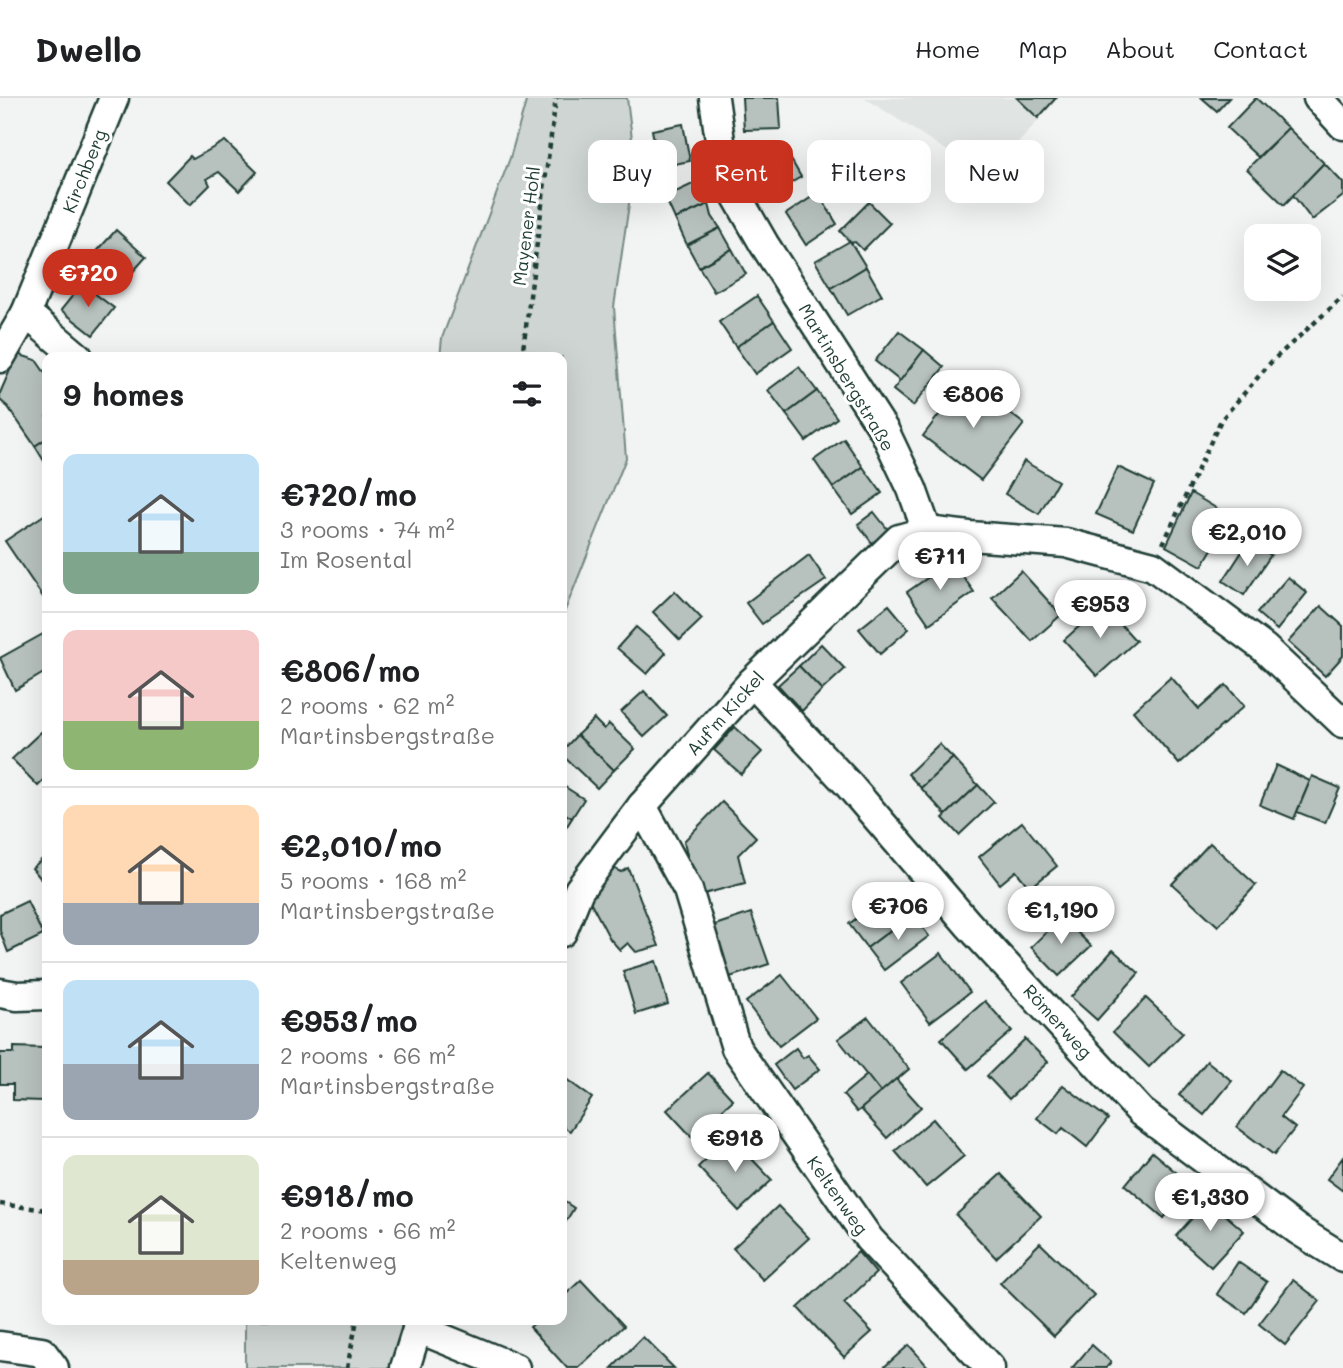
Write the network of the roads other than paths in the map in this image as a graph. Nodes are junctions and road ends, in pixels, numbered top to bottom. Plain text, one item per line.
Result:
1 (114, 98) edge
2 (714, 98) edge
3 (1318, 98) edge
4 (1343, 125) edge
5 (26, 313) junction
6 (72, 352) edge
7 (0, 358) edge
8 (927, 530) junction
9 (752, 682) junction
10 (1343, 723) edge
11 (642, 806) junction
12 (567, 920) edge
13 (0, 993) edge
14 (42, 995) edge
15 (1343, 1258) edge
16 (419, 1325) edge
17 (421, 1325) edge
18 (0, 1346) edge
19 (54, 1368) edge
20 (405, 1368) edge
21 (515, 1368) edge
22 (990, 1368) edge

1 - 5 street, Kirchberg
2 - 8 street, Martinsbergstraße
3 - 4 street
5 - 6 street
5 - 7 street, Kirchberg
8 - 9 street, Auf'm Kickel
8 - 10 street
9 - 11 street, Auf'm Kickel
9 - 15 street, Römerweg
11 - 12 street, Auf'm Kickel
11 - 22 street, Keltenweg
13 - 14 street
16 - 20 street
17 - 21 street
18 - 19 street

